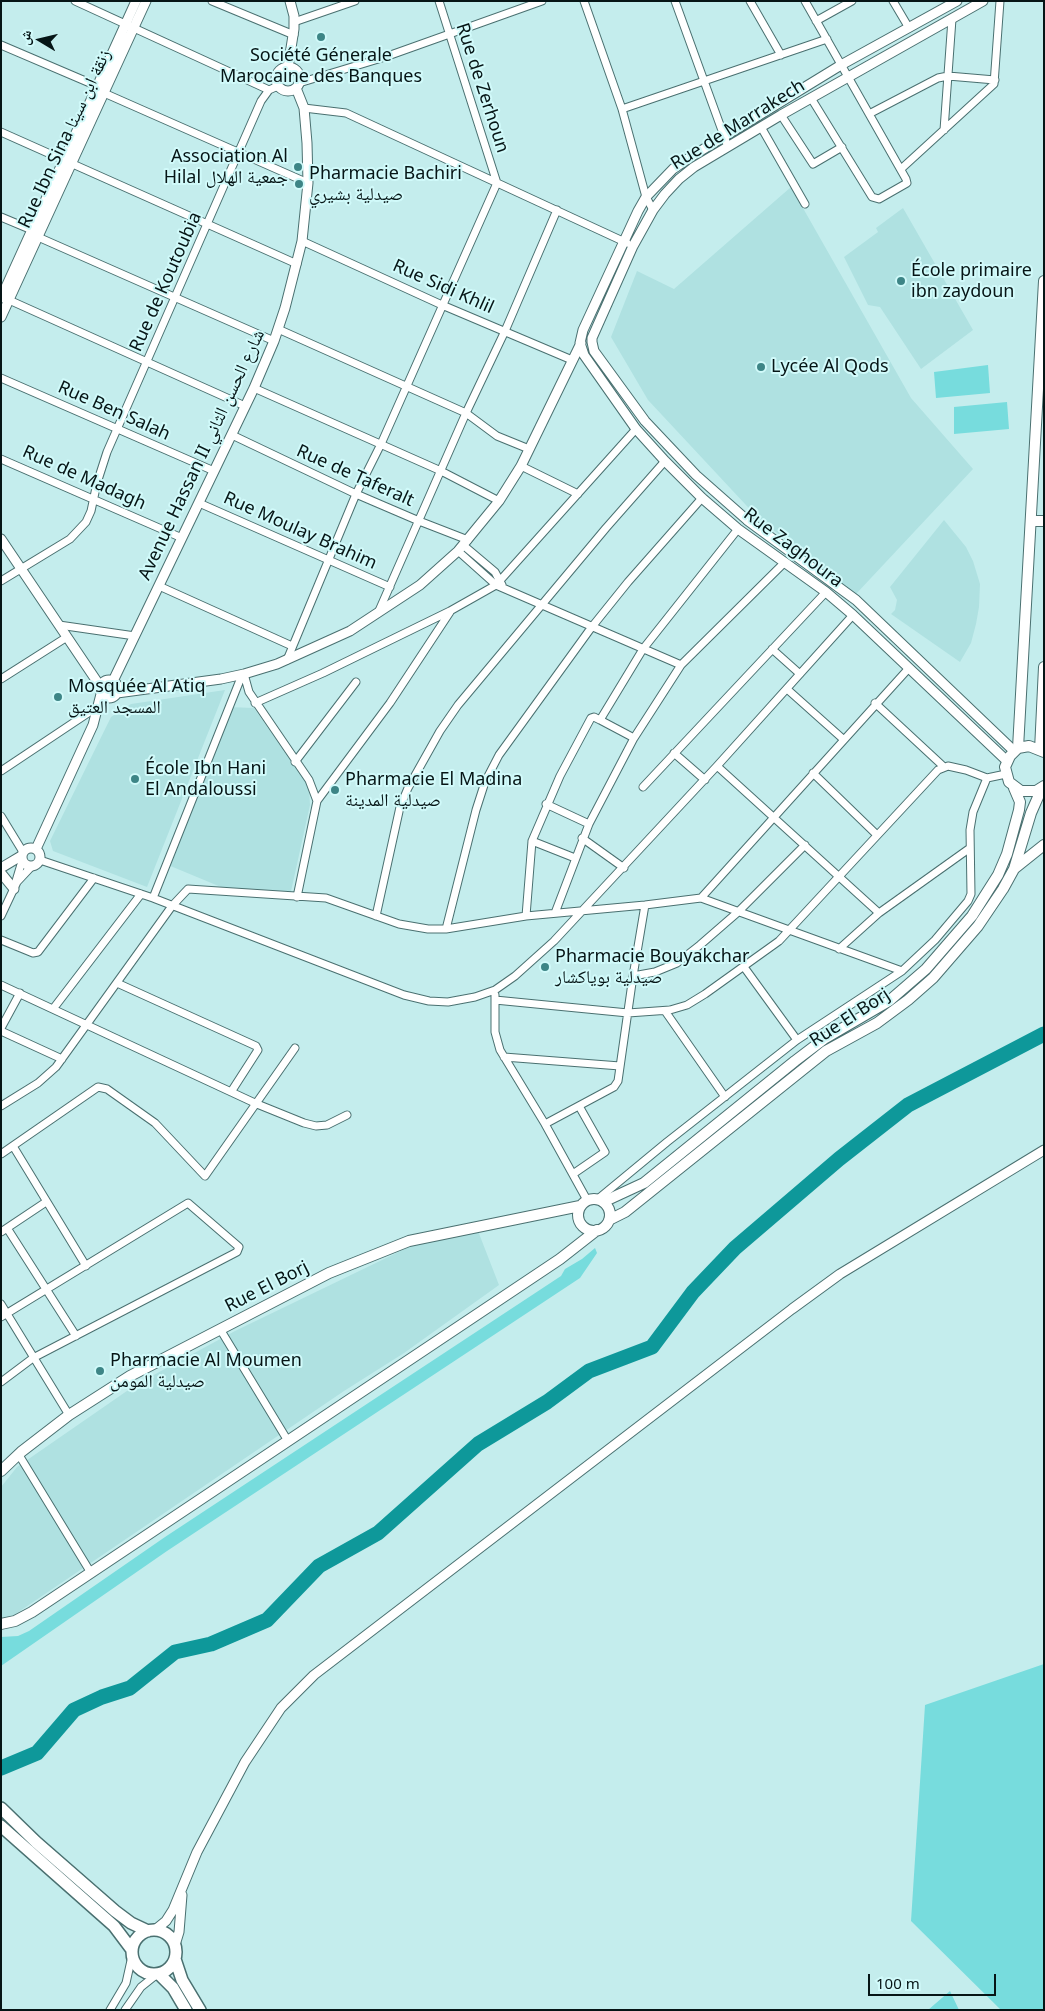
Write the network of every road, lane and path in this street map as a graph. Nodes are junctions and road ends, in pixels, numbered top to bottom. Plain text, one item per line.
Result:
1 (75, 1) edge
2 (136, 1) edge
3 (146, 1) edge
4 (212, 1) edge
5 (290, 1) edge
6 (355, 1) edge
7 (439, 1) edge
8 (542, 1) edge
9 (584, 1) edge
10 (675, 1) edge
11 (750, 1) edge
12 (805, 1) edge
13 (892, 1) edge
14 (957, 1) edge
15 (983, 1) edge
16 (1000, 1) edge
17 (848, 2) edge
18 (952, 19) junction
19 (294, 22) junction
20 (816, 22) junction
21 (130, 26) junction
22 (909, 28) junction
23 (449, 33) junction
24 (294, 35) junction
25 (826, 39) junction
26 (1, 45) edge
27 (781, 56) junction
28 (841, 65) junction
29 (288, 67) junction
30 (948, 76) junction
31 (848, 77) junction
32 (995, 80) junction
33 (705, 82) junction
34 (278, 86) junction
35 (298, 86) junction
36 (101, 90) junction
37 (269, 90) junction
38 (811, 98) junction
39 (304, 108) junction
40 (622, 109) junction
41 (869, 114) junction
42 (781, 115) junction
43 (761, 127) junction
44 (944, 130) junction
45 (1, 132) edge
46 (724, 136) junction
47 (728, 147) junction
48 (842, 147) junction
49 (239, 153) junction
50 (68, 162) junction
51 (901, 169) junction
52 (308, 183) junction
53 (497, 183) junction
54 (646, 197) junction
55 (805, 204) dead end
56 (557, 210) junction
57 (653, 210) junction
58 (1, 216) edge
59 (208, 224) junction
60 (35, 234) junction
61 (302, 241) junction
62 (623, 242) junction
63 (633, 246) junction
64 (297, 264) junction
65 (1044, 281) edge
66 (176, 297) junction
67 (3, 298) edge
68 (442, 305) junction
69 (1, 317) edge
70 (278, 329) junction
71 (505, 330) junction
72 (592, 338) junction
73 (274, 342) junction
74 (580, 343) junction
75 (572, 360) junction
76 (147, 362) junction
77 (1, 378) edge
78 (406, 387) junction
79 (254, 388) junction
80 (245, 406) junction
81 (466, 413) junction
82 (118, 428) junction
83 (636, 429) junction
84 (232, 435) junction
85 (381, 444) junction
86 (529, 449) junction
87 (1, 459) edge
88 (665, 461) junction
89 (521, 466) junction
90 (214, 471) junction
91 (441, 471) junction
92 (356, 494) junction
93 (578, 494) junction
94 (702, 498) junction
95 (94, 499) junction
96 (499, 501) junction
97 (199, 503) junction
98 (1032, 521) junction
99 (1044, 521) edge
100 (419, 522) junction
101 (738, 529) junction
102 (182, 538) junction
103 (1, 539) edge
104 (463, 545) junction
105 (328, 560) junction
106 (785, 562) junction
107 (21, 568) junction
108 (1, 581) edge
109 (499, 584) junction
110 (159, 586) junction
111 (390, 587) junction
112 (826, 592) junction
113 (541, 605) junction
114 (450, 611) junction
115 (378, 614) junction
116 (854, 615) junction
117 (59, 625) junction
118 (591, 628) junction
119 (135, 636) junction
120 (67, 637) junction
121 (292, 646) junction
122 (643, 649) junction
123 (772, 649) junction
124 (287, 660) junction
125 (681, 665) junction
126 (1044, 667) edge
127 (909, 668) junction
128 (800, 674) junction
129 (243, 675) junction
130 (1, 679) edge
131 (114, 682) junction
132 (356, 682) dead end
133 (787, 689) junction
134 (100, 690) junction
135 (115, 695) junction
136 (256, 703) junction
137 (875, 703) junction
138 (98, 707) junction
139 (600, 720) junction
140 (93, 725) junction
141 (634, 738) junction
142 (844, 739) junction
143 (1016, 750) junction
144 (1042, 751) edge
145 (674, 753) junction
146 (1007, 761) junction
147 (295, 762) junction
148 (717, 766) junction
149 (944, 767) junction
150 (1, 771) edge
151 (812, 772) junction
152 (1006, 774) junction
153 (987, 778) junction
154 (704, 780) junction
155 (643, 787) dead end
156 (1043, 787) edge
157 (1014, 788) junction
158 (317, 801) junction
159 (546, 804) junction
160 (1, 816) edge
161 (773, 816) junction
162 (589, 824) junction
163 (877, 836) junction
164 (582, 838) junction
165 (532, 840) junction
166 (805, 845) junction
167 (1044, 845) edge
168 (970, 848) junction
169 (36, 849) junction
170 (22, 856) junction
171 (575, 858) junction
172 (40, 860) junction
173 (32, 866) junction
174 (1, 868) edge
175 (624, 868) junction
176 (1014, 869) junction
177 (1, 873) edge
178 (94, 878) junction
179 (839, 878) junction
180 (14, 889) junction
181 (140, 894) junction
182 (297, 897) junction
183 (153, 898) junction
184 (701, 898) junction
185 (172, 906) junction
186 (645, 906) junction
187 (584, 910) junction
188 (738, 912) junction
189 (555, 913) junction
190 (879, 913) junction
191 (1, 916) edge
192 (376, 916) junction
193 (526, 916) junction
194 (446, 929) junction
195 (789, 931) junction
196 (1, 940) edge
197 (839, 949) junction
198 (744, 967) junction
199 (902, 971) junction
200 (633, 976) junction
201 (117, 983) junction
202 (1, 985) edge
203 (495, 990) junction
204 (20, 994) junction
205 (495, 1000) junction
206 (53, 1008) junction
207 (665, 1011) junction
208 (628, 1013) junction
209 (87, 1024) junction
210 (1, 1030) edge
211 (797, 1040) junction
212 (295, 1048) dead end
213 (504, 1056) junction
214 (62, 1059) junction
215 (620, 1066) junction
216 (231, 1092) junction
217 (725, 1097) junction
218 (257, 1104) junction
219 (1, 1106) edge
220 (579, 1106) junction
221 (347, 1115) dead end
222 (545, 1124) junction
223 (12, 1146) junction
224 (1044, 1150) edge
225 (1, 1154) edge
226 (573, 1174) junction
227 (601, 1200) junction
228 (46, 1202) junction
229 (583, 1203) junction
230 (609, 1220) junction
231 (4, 1230) edge
232 (597, 1230) junction
233 (86, 1266) junction
234 (45, 1290) junction
235 (1, 1304) edge
236 (4, 1315) edge
237 (220, 1329) junction
238 (76, 1336) junction
239 (33, 1358) junction
240 (1, 1382) edge
241 (69, 1415) junction
242 (288, 1441) junction
243 (19, 1455) junction
244 (1, 1471) edge
245 (91, 1573) junction
246 (1, 1624) edge
247 (1, 1808) edge
248 (1, 1826) edge
249 (33, 1847) junction
250 (183, 1889) junction
251 (152, 1930) junction
252 (175, 1946) junction
253 (132, 1953) junction
254 (175, 1959) junction
255 (158, 1975) junction
256 (110, 2010) edge
257 (125, 2010) edge
258 (186, 2010) edge
259 (200, 2010) edge

1 - 21 street
2 - 21 street, Rue Ibn Sina زنقة ابن سينا
3 - 21 street, Rue Ibn Sina زنقة ابن سينا
4 - 24 street
5 - 19 street
6 - 19 street
7 - 23 street, Rue de Zerhoun
8 - 23 street
9 - 40 street
10 - 33 street
11 - 27 street
12 - 20 street
13 - 22 street
14 - 22 street, Rue de Marrakech
15 - 18 street, Rue de Marrakech
16 - 32 street
17 - 20 street
18 - 30 street
18 - 31 street, Rue de Marrakech
19 - 24 street
20 - 25 street
21 - 36 street, Rue Ibn Sina زنقة ابن سينا
21 - 37 street
22 - 28 street, Rue de Marrakech
23 - 35 street
23 - 53 street, Rue de Zerhoun
24 - 29 street
25 - 27 street
25 - 28 street
26 - 36 street
27 - 33 street
28 - 31 street
28 - 46 street, Rue de Marrakech
29 - 34 street
29 - 35 street
30 - 32 street
30 - 41 street
30 - 44 street
31 - 38 street, Rue de Marrakech
31 - 41 street
32 - 44 street
33 - 40 street
33 - 46 street
34 - 35 street
34 - 37 street
35 - 39 street, Avenue Hassan II شارع الحسن الثاني
36 - 49 street
36 - 50 street, Rue Ibn Sina زنقة ابن سينا
37 - 49 street, Rue de Koutoubia
38 - 42 street, Rue de Marrakech
38 - 48 street
39 - 52 street, Avenue Hassan II شارع الحسن الثاني
39 - 53 street
40 - 54 street
41 - 51 street
42 - 43 street, Rue de Marrakech
42 - 48 street
43 - 47 street, Rue de Marrakech
43 - 55 street
44 - 51 street
45 - 50 street
46 - 47 street
46 - 54 street, Rue de Marrakech
47 - 57 street, Rue de Marrakech
48 - 51 street
49 - 52 street
49 - 59 street, Rue de Koutoubia
50 - 59 street
50 - 60 street, Rue Ibn Sina زنقة ابن سينا
52 - 61 street, Avenue Hassan II شارع الحسن الثاني
53 - 56 street
53 - 68 street
54 - 57 street
54 - 62 street, Rue de Marrakech
56 - 62 street
56 - 71 street
57 - 63 street, Rue de Marrakech
58 - 60 street
59 - 64 street
59 - 66 street, Rue de Koutoubia
60 - 66 street
60 - 67 street, Rue Ibn Sina زنقة ابن سينا
61 - 64 street, Avenue Hassan II شارع الحسن الثاني
61 - 68 street, Rue Sidi Khlil
62 - 63 street
62 - 74 street, Rue de Marrakech
63 - 72 street, Rue de Marrakech
64 - 70 street, Avenue Hassan II شارع الحسن الثاني
65 - 98 main road
66 - 73 street
66 - 76 street, Rue de Koutoubia
67 - 69 street, Rue Ibn Sina زنقة ابن سينا
67 - 76 street
68 - 71 street, Rue Sidi Khlil
68 - 78 street
70 - 73 street, Avenue Hassan II شارع الحسن الثاني
70 - 78 street
71 - 75 street, Rue Sidi Khlil
71 - 81 street
72 - 74 street
72 - 143 street, Rue Zaghoura
73 - 79 street, Avenue Hassan II شارع الحسن الثاني
74 - 75 street, Rue de Marrakech
74 - 83 street, Rue Zaghoura
75 - 86 street, Rue de Marrakech
76 - 80 street
76 - 82 street, Rue de Koutoubia
77 - 82 street, Rue Ben Salah
78 - 81 street
78 - 85 street
79 - 80 street, Avenue Hassan II شارع الحسن الثاني
79 - 85 street
80 - 84 street, Avenue Hassan II شارع الحسن الثاني
81 - 86 street
81 - 91 street
82 - 90 street, Rue Ben Salah
82 - 95 street, Rue de Koutoubia
83 - 88 street, Rue Zaghoura
83 - 93 street
84 - 90 street, Avenue Hassan II شارع الحسن الثاني
84 - 92 street, Rue de Taferalt
85 - 91 street
85 - 92 street
86 - 89 street, Rue de Marrakech
87 - 95 street, Rue de Madagh
88 - 94 street, Rue Zaghoura
88 - 113 street
89 - 93 street
89 - 96 street, Rue de Marrakech
90 - 97 street, Avenue Hassan II شارع الحسن الثاني
91 - 96 street
91 - 100 street
92 - 100 street, Rue de Taferalt
92 - 105 street
93 - 109 street
94 - 101 street, Rue Zaghoura
94 - 118 street
95 - 102 street, Rue de Madagh
95 - 107 street, Rue de Koutoubia
96 - 104 street, Rue de Marrakech
97 - 102 street, Avenue Hassan II شارع الحسن الثاني
97 - 105 street, Rue Moulay Brahim
98 - 99 main road
98 - 143 main road
100 - 104 street, Rue de Taferalt
100 - 111 street
101 - 106 street, Rue Zaghoura
101 - 122 street
102 - 110 street, Avenue Hassan II شارع الحسن الثاني
103 - 107 street
104 - 109 street
104 - 115 street, Rue de Marrakech
105 - 111 street, Rue Moulay Brahim
105 - 121 street
106 - 112 street, Rue Zaghoura
106 - 125 street
107 - 108 street, Rue de Koutoubia
107 - 117 street
109 - 113 street
109 - 114 street
110 - 119 street, Avenue Hassan II شارع الحسن الثاني
110 - 121 street
111 - 115 street
112 - 116 street, Rue Zaghoura
112 - 123 street
113 - 118 street
113 - 192 street
114 - 136 street
114 - 158 street
115 - 124 street, Rue de Marrakech
116 - 127 street, Rue Zaghoura
116 - 128 street
117 - 119 street
117 - 120 street
118 - 122 street
118 - 194 street
119 - 131 street, Avenue Hassan II شارع الحسن الثاني
120 - 130 street
120 - 134 street
121 - 124 street
122 - 125 street
122 - 139 street
123 - 128 street
123 - 145 street
124 - 129 street, Rue de Marrakech
125 - 141 street
126 - 144 main road
127 - 137 street
127 - 146 street, Rue Zaghoura
128 - 133 street
129 - 135 street, Rue de Marrakech
129 - 136 street
129 - 183 street
131 - 134 street
131 - 135 street
132 - 147 street
133 - 142 street
133 - 148 street
134 - 135 street
134 - 138 street
135 - 140 street
136 - 147 street
137 - 142 street
137 - 149 street
138 - 140 street
138 - 150 street
139 - 141 street
139 - 159 street
140 - 169 street
141 - 162 street
142 - 151 street
143 - 144 main road
143 - 146 main road
145 - 154 street
145 - 155 street
146 - 152 main road
147 - 158 street
148 - 154 street
148 - 161 street
149 - 153 street
149 - 163 street
151 - 161 street
151 - 163 street
152 - 153 street
152 - 157 main road, Rue El Borj
153 - 168 street
154 - 175 street
156 - 157 main road
156 - 176 main road, Rue El Borj
157 - 227 main road, Rue El Borj
158 - 182 street
159 - 162 street
159 - 165 street
160 - 170 street
161 - 166 street
161 - 184 street
162 - 164 street
163 - 179 street
164 - 171 street
164 - 175 street
165 - 171 street
165 - 193 street
166 - 179 street
166 - 188 street
167 - 176 main road
168 - 190 street
168 - 199 street
169 - 170 street
169 - 172 street
170 - 173 street
170 - 174 street
170 - 180 street
171 - 189 street
172 - 173 street
172 - 178 street
173 - 180 street
175 - 187 street
176 - 230 main road, Rue El Borj
177 - 180 street
178 - 181 street
178 - 196 street
179 - 190 street
179 - 195 street
180 - 191 street
181 - 183 street
181 - 206 street
182 - 185 street
182 - 192 street
183 - 185 street
184 - 186 street
184 - 188 street
185 - 201 street
185 - 203 street
186 - 187 street
186 - 200 street
187 - 189 street
187 - 203 street
188 - 195 street
188 - 200 street
189 - 193 street
190 - 197 street
192 - 194 street
193 - 194 street
195 - 197 street
195 - 198 street
197 - 199 street
198 - 207 street
198 - 211 street
199 - 211 street
200 - 208 street
201 - 209 street
201 - 216 street
202 - 204 street
203 - 205 street
204 - 206 street
204 - 210 street
205 - 208 street
205 - 213 street
206 - 209 street
207 - 208 street
207 - 217 street
208 - 215 street
209 - 214 street
209 - 216 street
210 - 214 street
211 - 217 street
212 - 218 street
213 - 215 street
213 - 222 street
214 - 219 street
215 - 220 street
216 - 218 street
217 - 227 street
218 - 221 street
218 - 223 street
220 - 222 street
220 - 226 street
222 - 226 street
223 - 225 street
223 - 228 street
224 - 250 street
226 - 229 street
227 - 229 main road
227 - 230 main road
228 - 231 street
228 - 233 street
229 - 232 main road
229 - 237 main road, Rue El Borj
230 - 232 main road
231 - 234 street
232 - 242 main road
233 - 234 street
233 - 238 street
234 - 236 street
234 - 238 street
235 - 236 street
236 - 239 street
237 - 241 main road, Rue El Borj
237 - 242 street
238 - 239 street
239 - 240 street
239 - 241 street
241 - 243 main road, Rue El Borj
242 - 245 main road
243 - 244 main road, Rue El Borj
243 - 245 street
245 - 246 main road
247 - 249 highway
248 - 249 highway
249 - 251 highway
249 - 253 highway
250 - 251 street
250 - 252 street
251 - 252 highway
251 - 253 highway
252 - 254 highway
253 - 255 highway
253 - 256 street
254 - 255 highway
254 - 259 highway
255 - 257 street
255 - 258 highway

